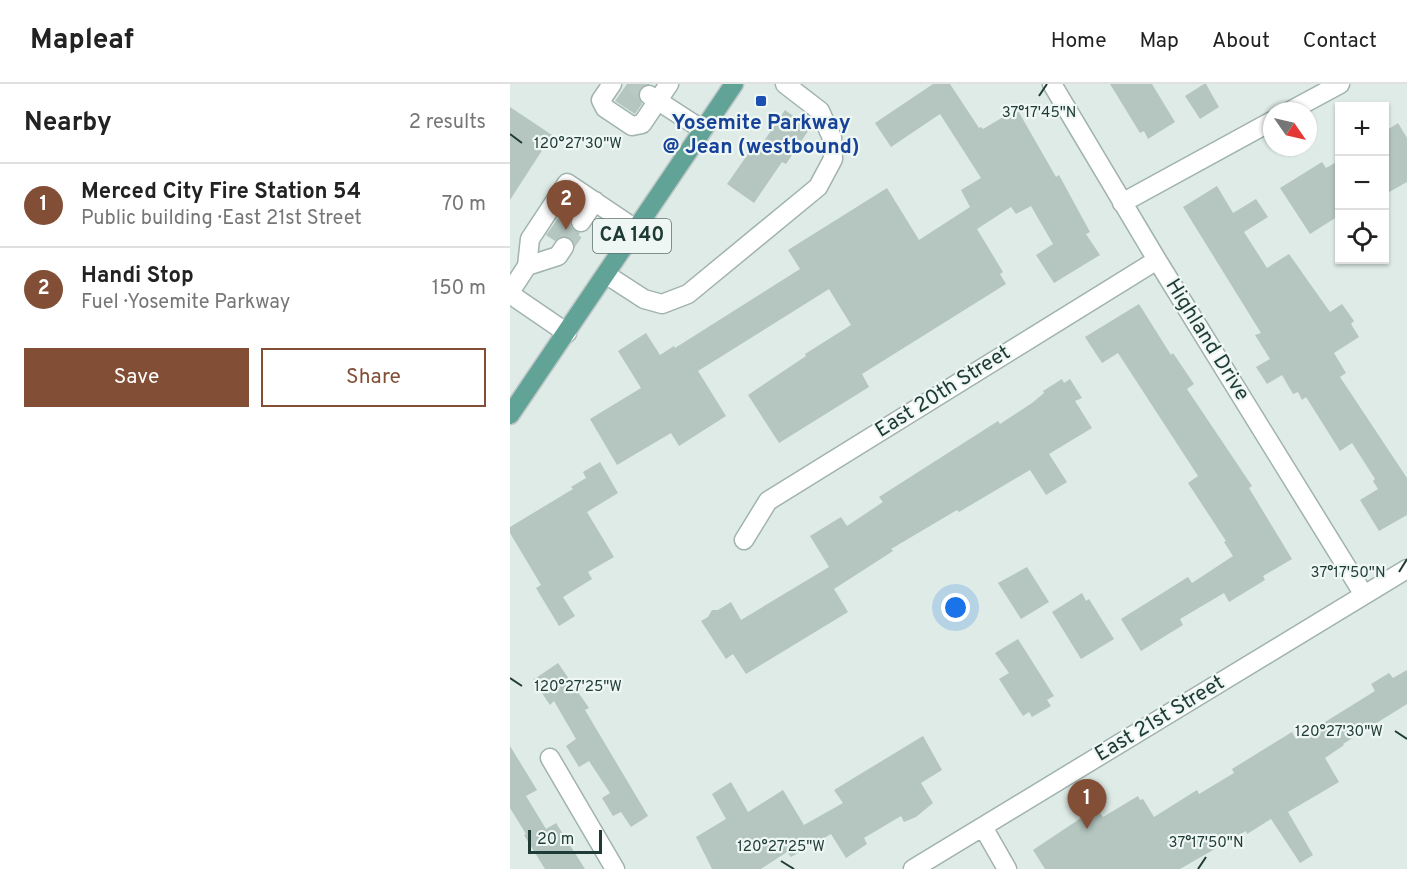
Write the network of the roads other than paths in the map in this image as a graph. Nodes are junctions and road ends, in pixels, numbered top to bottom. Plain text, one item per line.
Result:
1 (612, 84) edge
2 (669, 84) edge
3 (734, 84) edge
4 (785, 84) edge
5 (1052, 84) edge
6 (1340, 84) edge
7 (654, 98) junction
8 (1307, 102) edge
9 (1263, 126) edge
10 (703, 130) junction
11 (595, 201) junction
12 (1122, 203) junction
13 (581, 222) tunnel mouth
14 (637, 230) junction
15 (564, 247) tunnel mouth
16 (1157, 260) junction
17 (527, 266) junction
18 (606, 274) junction
19 (510, 293) edge
20 (567, 333) junction
21 (510, 415) edge
22 (744, 540) dead end
23 (1407, 569) edge
24 (1364, 595) junction
25 (550, 758) dead end
26 (982, 827) junction
27 (615, 869) edge
28 (913, 869) edge
29 (1007, 869) edge

1 - 7 street
2 - 7 street
3 - 10 main road, CA 140
4 - 18 street
5 - 12 street, Highland Drive
6 - 8 street
7 - 10 street
9 - 12 street
10 - 14 main road, CA 140
11 - 13 street
11 - 14 street
11 - 17 street
12 - 16 street, Highland Drive
14 - 18 main road, CA 140
15 - 17 street
16 - 22 street, East 20th Street
16 - 24 street, Highland Drive
17 - 19 street
18 - 20 main road, CA 140
19 - 20 street
20 - 21 main road, CA 140
23 - 24 street, East 21st Street
24 - 26 street, East 21st Street
25 - 27 street
26 - 28 street, East 21st Street
26 - 29 street

